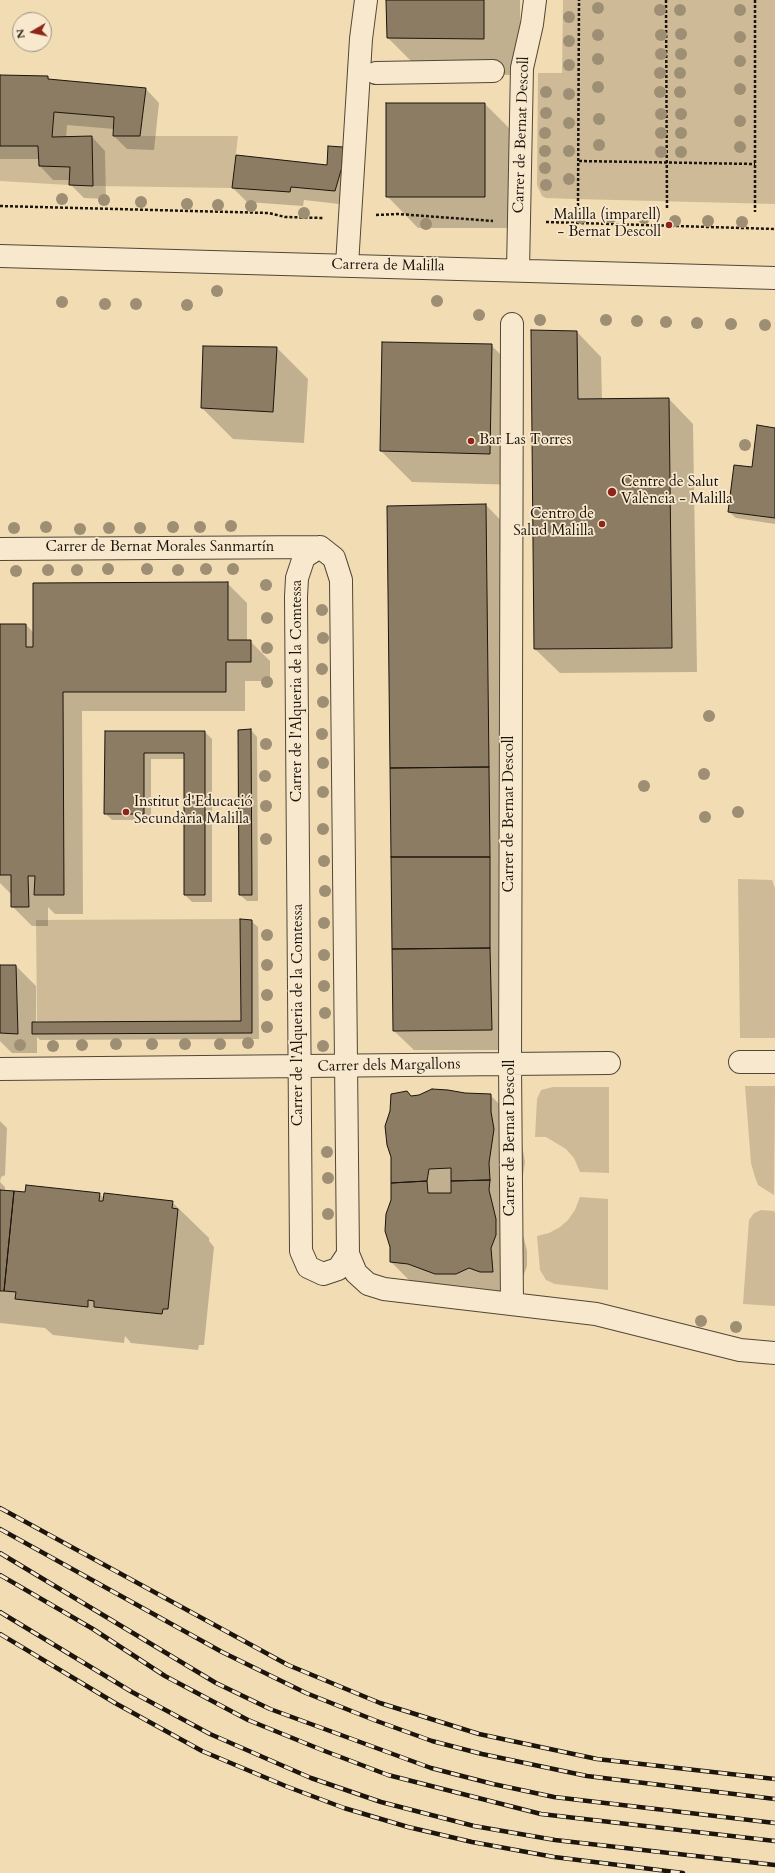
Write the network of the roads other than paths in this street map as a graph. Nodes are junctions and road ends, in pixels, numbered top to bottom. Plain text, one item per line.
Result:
1 (366, 0) edge
2 (535, 0) edge
3 (493, 71) dead end
4 (367, 76) junction
5 (0, 256) edge
6 (347, 266) junction
7 (518, 270) junction
8 (775, 278) edge
9 (512, 324) dead end
10 (320, 547) junction
11 (0, 549) edge
12 (740, 1062) dead end
13 (775, 1062) edge
14 (609, 1063) dead end
15 (510, 1064) junction
16 (299, 1067) junction
17 (346, 1067) junction
18 (0, 1069) edge
19 (348, 1254) junction
20 (512, 1304) junction
21 (775, 1353) edge

1 - 4 street
2 - 7 street, Carrer de Bernat Descoll
3 - 4 street
4 - 6 street
5 - 6 street, Carrera de Malilla
6 - 7 street, Carrera de Malilla
7 - 8 street, Carrera de Malilla
9 - 15 street, Carrer de Bernat Descoll
10 - 11 street, Carrer de Bernat Morales Sanmartín
10 - 16 street, Carrer de l'Alqueria de la Comtessa
10 - 17 street
12 - 13 street
14 - 15 street, Carrer dels Margallons
15 - 17 street, Carrer dels Margallons
15 - 20 street, Carrer de Bernat Descoll
16 - 17 street, Carrer dels Margallons
16 - 18 street, Carrer dels Margallons
16 - 19 street, Carrer de l'Alqueria de la Comtessa
17 - 19 street
19 - 20 street
20 - 21 street

